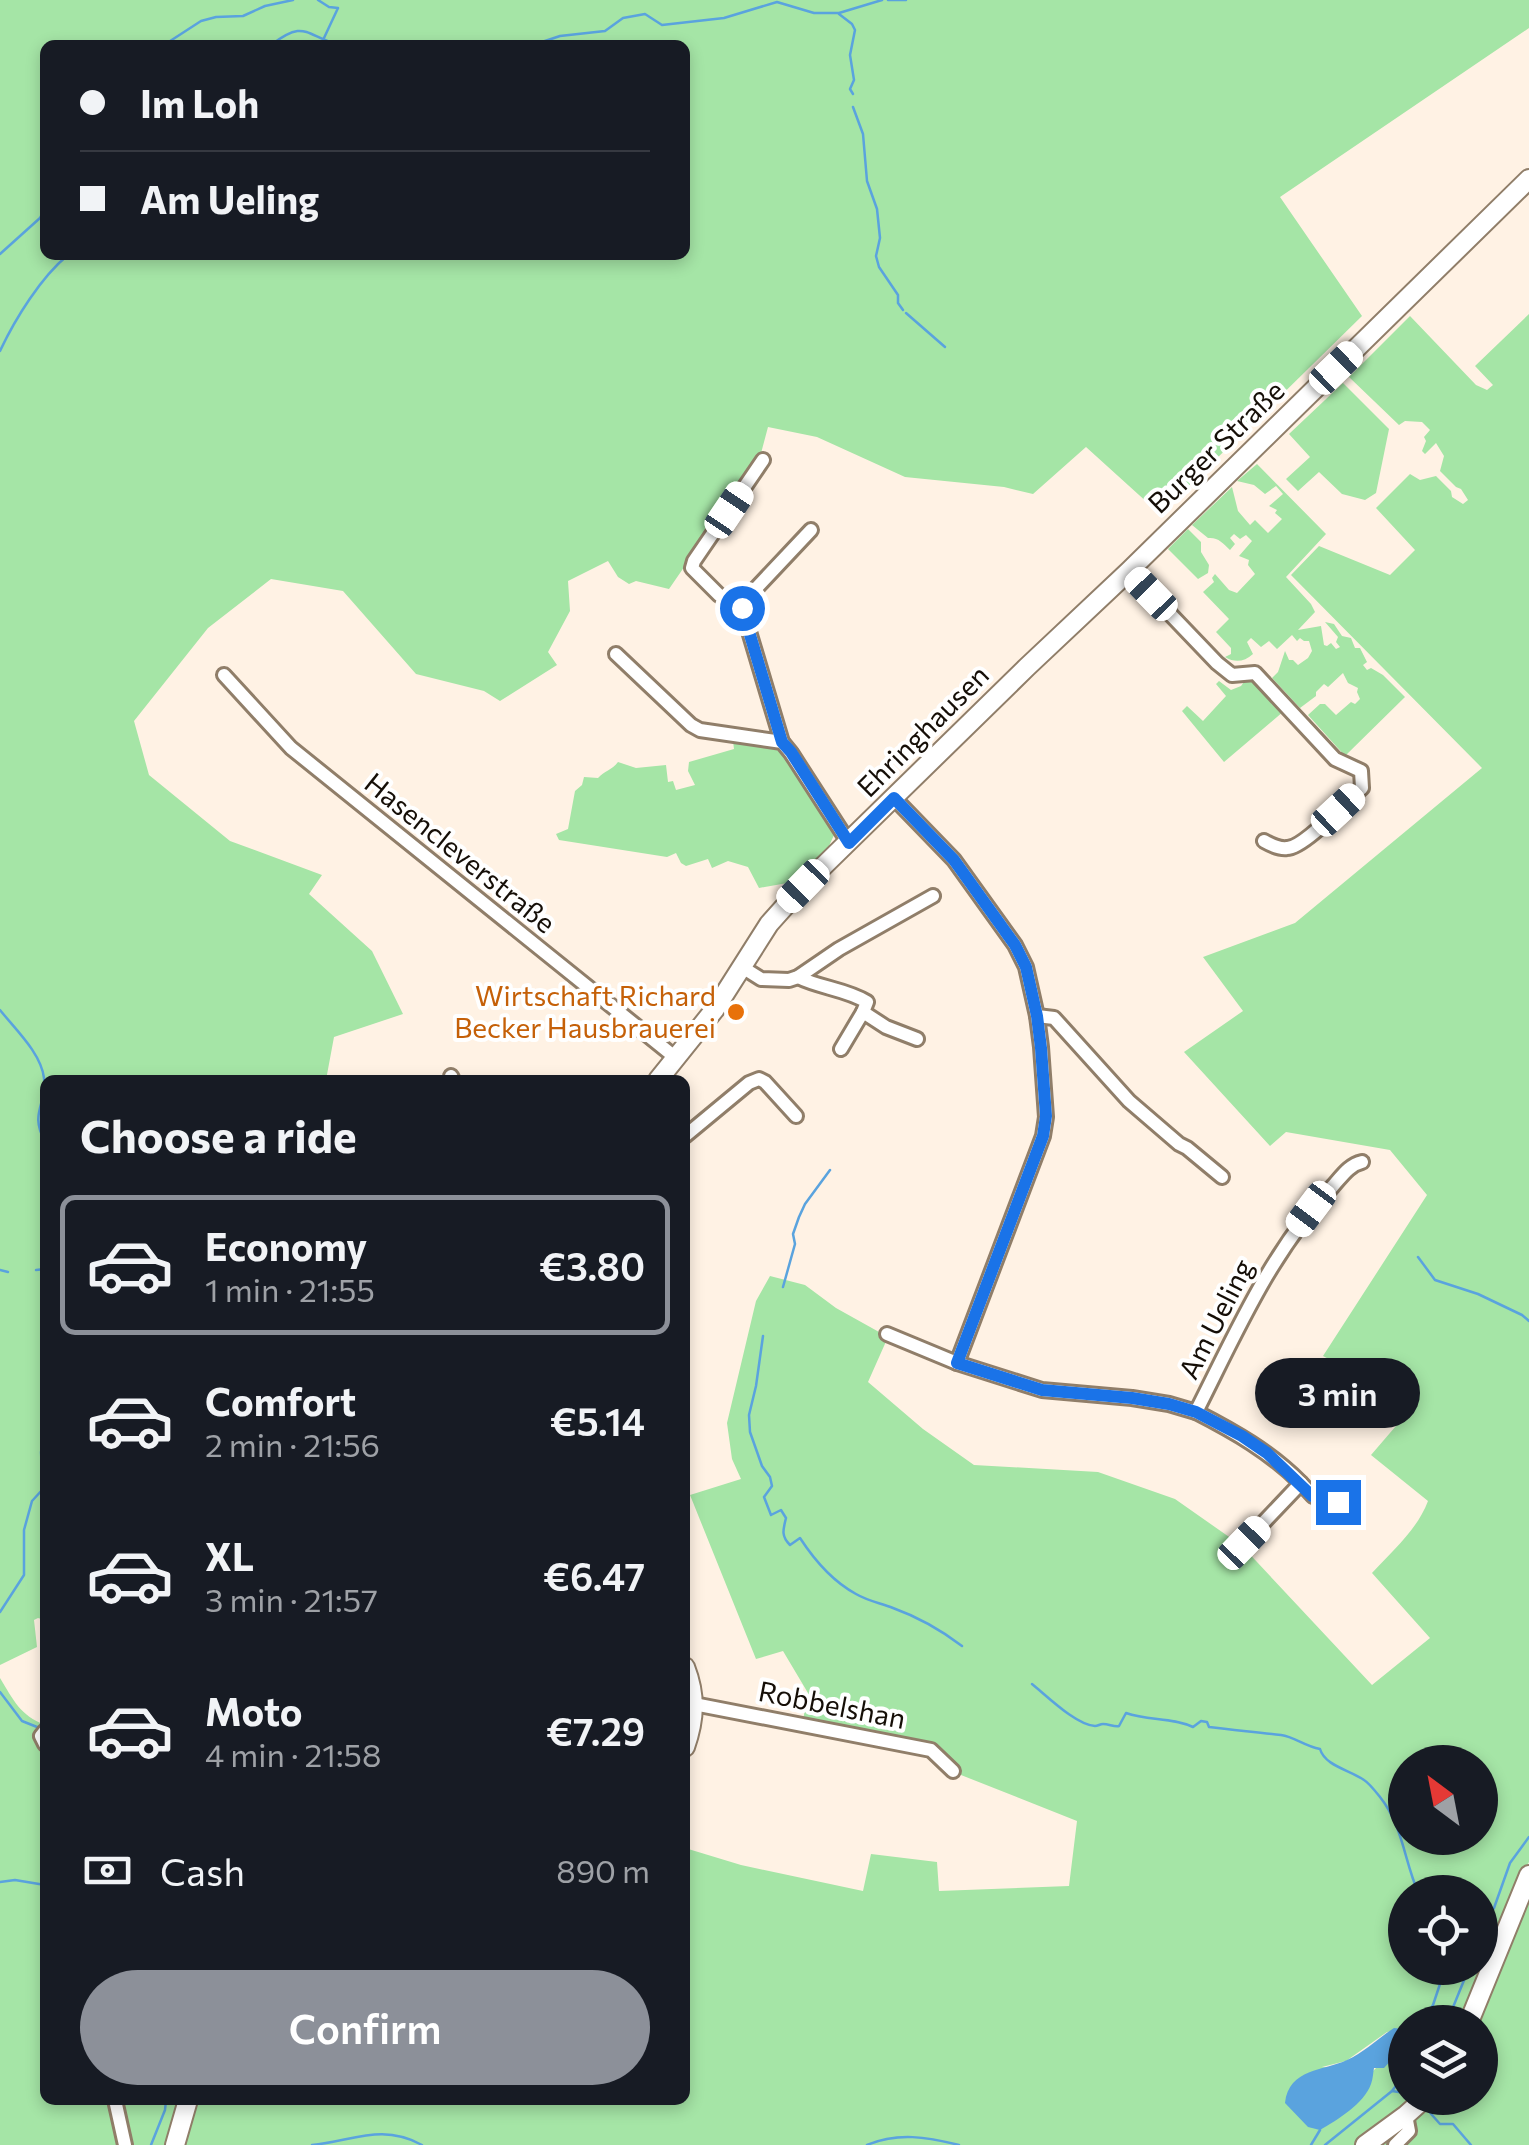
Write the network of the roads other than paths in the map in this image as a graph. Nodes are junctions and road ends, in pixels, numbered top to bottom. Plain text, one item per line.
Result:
1 (1529, 179) edge
2 (763, 460) dead end
3 (811, 530) dead end
4 (1129, 571) junction
5 (742, 608) junction
6 (1068, 628) joint
7 (616, 654) dead end
8 (224, 675) dead end
9 (782, 742) junction
10 (894, 798) junction
11 (1264, 841) dead end
12 (849, 843) junction
13 (933, 896) dead end
14 (742, 967) junction
15 (798, 977) junction
16 (864, 1012) junction
17 (1037, 1016) junction
18 (917, 1039) dead end
19 (841, 1049) dead end
20 (676, 1058) junction
21 (662, 1075) edge
22 (796, 1116) dead end
23 (690, 1132) edge
24 (1362, 1162) dead end
25 (1222, 1177) dead end
26 (887, 1334) dead end
27 (957, 1363) junction
28 (1196, 1412) junction
29 (1301, 1483) junction
30 (1338, 1502) dead end
31 (1244, 1543) dead end
32 (690, 1687) edge
33 (694, 1704) junction
34 (690, 1730) edge
35 (953, 1771) dead end
36 (1529, 1875) edge
37 (1476, 2005) edge
38 (116, 2105) edge
39 (186, 2105) edge
40 (1403, 2115) edge
41 (1413, 2115) edge
42 (125, 2145) edge
43 (174, 2145) edge
44 (1364, 2145) edge
45 (1395, 2145) edge

1 - 4 main road, Burger Straße
2 - 5 street
3 - 5 street
4 - 6 main road, Burger Straße
4 - 11 street
5 - 9 street
6 - 10 main road, Ehringhausen
7 - 9 street
8 - 20 street, Hasencleverstraße
9 - 12 street
10 - 12 main road, Ehringhausen
10 - 17 street
12 - 14 main road, Ehringhausen
13 - 15 street
14 - 15 street
14 - 20 main road, Ehringhausen
15 - 16 street
16 - 18 street
16 - 19 street
17 - 25 street
17 - 27 street
20 - 21 main road, Ehringhausen
22 - 23 street
24 - 28 street, Am Ueling
26 - 27 street, Am Ueling
27 - 28 street, Am Ueling
28 - 29 street, Am Ueling
29 - 30 street, Am Ueling
29 - 31 street
32 - 33 main road
33 - 34 main road
33 - 35 street, Robbelshan
36 - 37 main road
38 - 42 street
39 - 43 main road
40 - 44 main road
41 - 45 street

